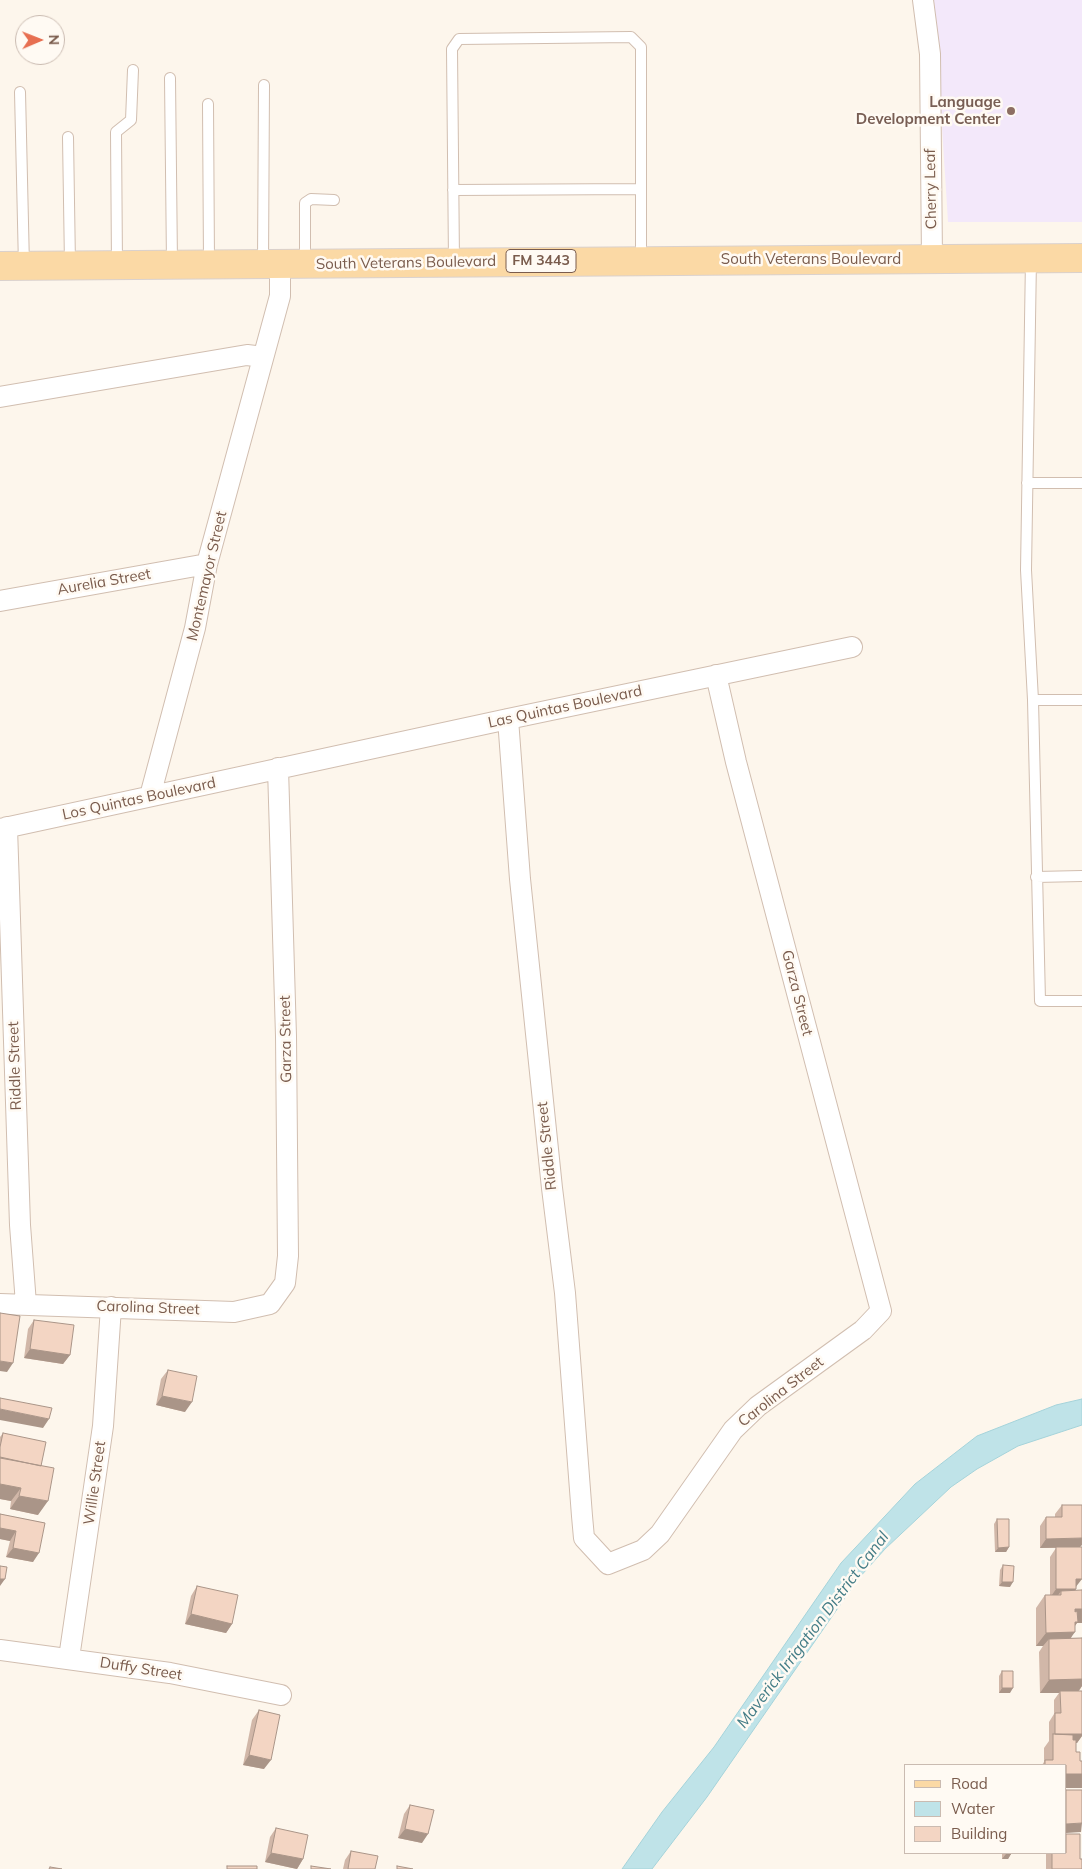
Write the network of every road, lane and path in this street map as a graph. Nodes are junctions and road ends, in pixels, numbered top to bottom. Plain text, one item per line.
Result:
1 (924, 0) edge
2 (133, 70) dead end
3 (170, 78) dead end
4 (264, 86) dead end
5 (20, 92) dead end
6 (208, 104) dead end
7 (68, 138) dead end
8 (641, 189) junction
9 (453, 190) junction
10 (334, 200) dead end
11 (1031, 258) junction
12 (1082, 258) edge
13 (932, 259) junction
14 (641, 261) junction
15 (454, 262) junction
16 (282, 264) junction
17 (172, 265) junction
18 (209, 265) junction
19 (12, 266) edge
20 (70, 266) junction
21 (118, 266) junction
22 (263, 357) junction
23 (0, 397) edge
24 (1027, 483) junction
25 (1082, 483) edge
26 (208, 564) junction
27 (0, 601) edge
28 (852, 647) dead end
29 (716, 675) junction
30 (1033, 700) junction
31 (1082, 700) edge
32 (508, 719) junction
33 (278, 768) junction
34 (150, 796) junction
35 (4, 828) edge
36 (1082, 876) edge
37 (1036, 877) junction
38 (1082, 1001) edge
39 (0, 1304) edge
40 (26, 1304) junction
41 (270, 1304) joint
42 (111, 1307) junction
43 (881, 1310) joint
44 (608, 1564) joint
45 (0, 1650) edge
46 (69, 1658) junction
47 (281, 1695) dead end

1 - 13 street, Cherry Leaf
2 - 21 lane
3 - 17 lane
4 - 16 lane
5 - 19 lane
6 - 18 lane
7 - 20 lane
8 - 9 lane
8 - 9 lane
8 - 14 lane
9 - 15 lane
10 - 16 lane
11 - 12 main road, South Veterans Boulevard / FM 3443
11 - 13 main road, South Veterans Boulevard / FM 3443
11 - 24 lane
13 - 14 main road, South Veterans Boulevard / FM 3443
14 - 15 main road, South Veterans Boulevard / FM 3443
15 - 16 main road, South Veterans Boulevard / FM 3443
16 - 18 main road, South Veterans Boulevard / FM 3443
16 - 22 street, Montemayor Street
17 - 18 main road, South Veterans Boulevard / FM 3443
17 - 21 main road, South Veterans Boulevard / FM 3443
19 - 20 main road, South Veterans Boulevard / FM 3443
20 - 21 main road, South Veterans Boulevard / FM 3443
22 - 23 street
22 - 26 street, Montemayor Street
24 - 25 lane
24 - 30 lane
26 - 27 street, Aurelia Street
26 - 34 street, Montemayor Street
28 - 29 street, Las Quintas Boulevard
29 - 32 street, Las Quintas Boulevard
29 - 43 street, Garza Street
30 - 31 lane
30 - 37 lane
32 - 33 street, Las Quintas Boulevard
32 - 44 street, Riddle Street
33 - 34 street, Los Quintas Boulevard
33 - 41 street, Garza Street
34 - 35 street, Los Quintas Boulevard
35 - 40 street, Riddle Street
36 - 37 lane
37 - 38 lane
39 - 40 street, Carolina Street
40 - 42 street, Carolina Street
41 - 42 street, Carolina Street
42 - 46 street, Willie Street
43 - 44 street, Carolina Street
45 - 46 street, Duffy Street
46 - 47 street, Duffy Street

